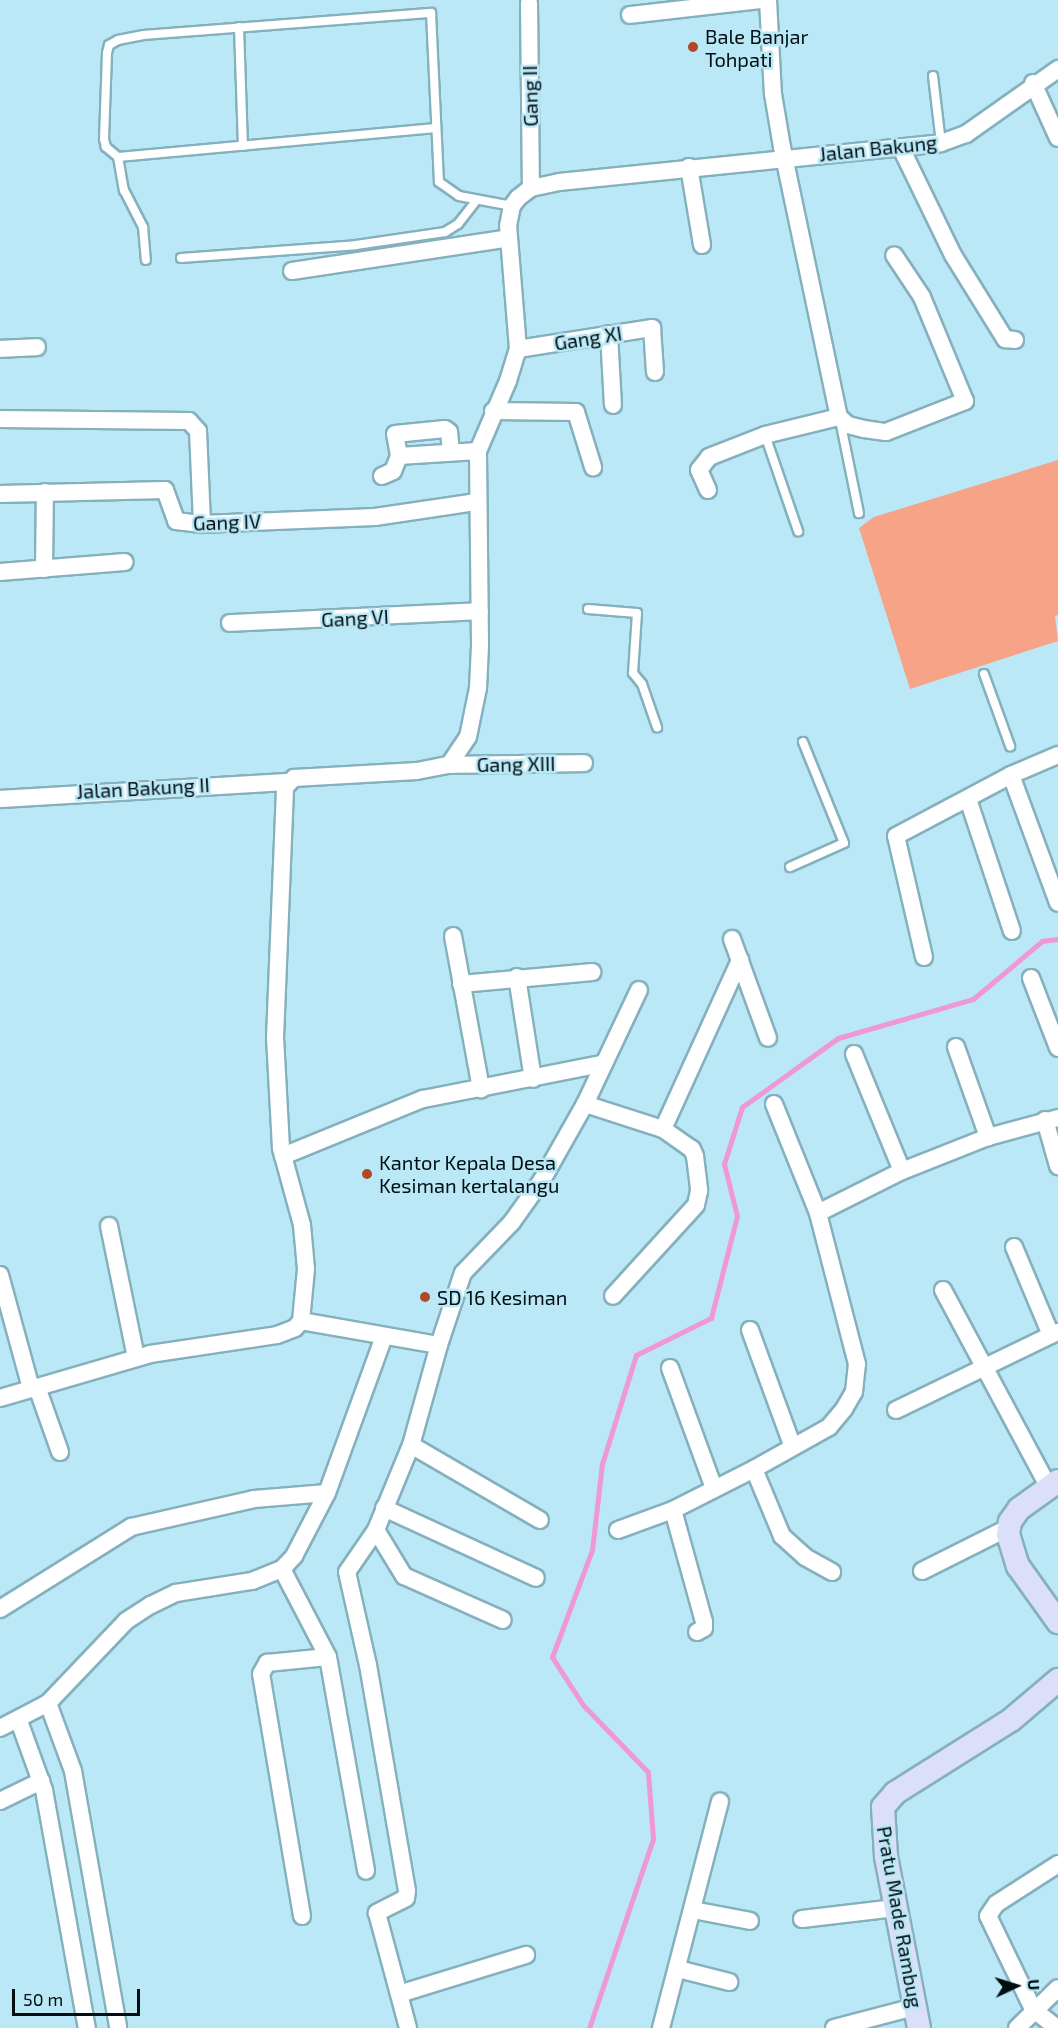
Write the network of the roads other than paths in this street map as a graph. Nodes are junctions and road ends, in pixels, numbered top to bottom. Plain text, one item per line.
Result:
1 (761, 0) edge
2 (768, 0) edge
3 (529, 3) dead end
4 (630, 15) dead end
5 (238, 27) junction
6 (1058, 69) edge
7 (933, 76) dead end
8 (1034, 83) junction
9 (436, 128) junction
10 (1058, 138) edge
11 (940, 143) junction
12 (243, 146) junction
13 (902, 148) junction
14 (118, 157) junction
15 (784, 157) junction
16 (689, 167) junction
17 (531, 188) junction
18 (476, 201) junction
19 (512, 206) junction
20 (509, 238) junction
21 (702, 245) dead end
22 (894, 255) dead end
23 (181, 258) dead end
24 (147, 260) dead end
25 (292, 271) dead end
26 (609, 334) junction
27 (1016, 340) dead end
28 (37, 347) dead end
29 (0, 349) edge
30 (518, 349) junction
31 (655, 372) dead end
32 (613, 405) dead end
33 (494, 411) junction
34 (839, 417) junction
35 (0, 419) edge
36 (765, 435) junction
37 (478, 451) junction
38 (451, 452) junction
39 (399, 456) junction
40 (593, 467) dead end
41 (382, 476) dead end
42 (708, 490) dead end
43 (45, 492) junction
44 (0, 494) edge
45 (477, 502) junction
46 (859, 513) dead end
47 (202, 524) junction
48 (798, 531) dead end
49 (125, 562) dead end
50 (44, 569) junction
51 (0, 572) edge
52 (588, 609) dead end
53 (480, 611) junction
54 (230, 623) dead end
55 (984, 674) dead end
56 (657, 728) dead end
57 (803, 742) dead end
58 (1010, 746) dead end
59 (1058, 755) edge
60 (584, 763) dead end
61 (449, 765) junction
62 (1011, 775) junction
63 (286, 782) junction
64 (0, 799) edge
65 (968, 799) junction
66 (790, 867) dead end
67 (1058, 903) edge
68 (1012, 931) dead end
69 (453, 936) dead end
70 (732, 939) dead end
71 (924, 957) dead end
72 (740, 960) junction
73 (592, 972) dead end
74 (517, 977) junction
75 (1031, 978) dead end
76 (461, 984) junction
77 (639, 990) dead end
78 (768, 1038) dead end
79 (956, 1047) dead end
80 (1058, 1048) edge
81 (854, 1054) dead end
82 (602, 1064) junction
83 (533, 1079) junction
84 (481, 1089) junction
85 (585, 1104) junction
86 (774, 1104) dead end
87 (1051, 1119) edge
88 (663, 1129) junction
89 (987, 1137) junction
90 (284, 1156) junction
91 (1058, 1166) edge
92 (902, 1171) junction
93 (818, 1213) junction
94 (109, 1226) dead end
95 (1014, 1247) dead end
96 (0, 1275) edge
97 (943, 1290) dead end
98 (613, 1296) dead end
99 (302, 1321) junction
100 (750, 1330) dead end
101 (1055, 1333) edge
102 (384, 1336) junction
103 (439, 1345) junction
104 (136, 1357) junction
105 (984, 1365) junction
106 (670, 1368) dead end
107 (34, 1388) junction
108 (0, 1398) edge
109 (896, 1410) dead end
110 (411, 1445) junction
111 (792, 1446) junction
112 (60, 1452) dead end
113 (754, 1469) junction
114 (1053, 1485) edge
115 (714, 1488) junction
116 (327, 1493) junction
117 (384, 1508) junction
118 (673, 1510) junction
119 (540, 1520) dead end
120 (1008, 1528) junction
121 (376, 1530) junction
122 (618, 1530) dead end
123 (282, 1569) junction
124 (922, 1571) dead end
125 (832, 1572) dead end
126 (536, 1578) dead end
127 (0, 1609) edge
128 (503, 1620) dead end
129 (1058, 1622) edge
130 (697, 1632) dead end
131 (328, 1658) junction
132 (1058, 1680) edge
133 (48, 1703) junction
134 (20, 1720) junction
135 (0, 1728) edge
136 (41, 1782) junction
137 (0, 1802) edge
138 (720, 1802) dead end
139 (1058, 1864) edge
140 (366, 1871) dead end
141 (895, 1908) junction
142 (693, 1910) junction
143 (302, 1916) dead end
144 (802, 1919) dead end
145 (750, 1921) dead end
146 (526, 1955) dead end
147 (678, 1969) junction
148 (729, 1982) dead end
149 (1058, 1988) edge
150 (399, 1994) junction
151 (1033, 2009) junction
152 (917, 2018) edge
153 (118, 2027) edge
154 (87, 2028) edge
155 (408, 2028) edge
156 (661, 2028) edge
157 (834, 2028) edge
158 (1017, 2028) edge
159 (1057, 2028) edge

1 - 4 street
2 - 15 street
3 - 17 street, Gang II
5 - 9 lane
5 - 12 lane
5 - 14 lane
6 - 8 street, Jalan Bakung
7 - 11 lane
8 - 10 street
8 - 11 street, Jalan Bakung
9 - 12 lane
9 - 18 lane
11 - 13 street, Jalan Bakung
12 - 14 lane
13 - 15 street, Jalan Bakung
13 - 27 street
14 - 24 lane
15 - 16 street, Jalan Bakung
15 - 34 street
16 - 17 street, Jalan Bakung
16 - 21 street
17 - 19 street
18 - 19 lane
18 - 23 lane
19 - 20 street
20 - 25 street
20 - 30 street
22 - 34 street
26 - 30 street, Gang XI
26 - 31 street, Gang XI
26 - 32 street
28 - 29 street
30 - 33 street
33 - 37 street
33 - 40 street
34 - 36 street
34 - 46 lane
35 - 47 street
36 - 42 street
36 - 48 lane
37 - 38 street
37 - 45 street
38 - 39 street
38 - 39 street
39 - 41 street
43 - 44 street, Gang IV
43 - 47 street, Gang IV
43 - 50 street
45 - 47 street, Gang IV
45 - 53 street
49 - 50 street
50 - 51 street
52 - 56 lane
53 - 54 street, Gang VI
53 - 61 street
55 - 58 lane
57 - 66 lane
59 - 62 street
60 - 61 street, Gang XIII
61 - 63 street, Gang XIII
62 - 65 street
62 - 67 street
63 - 64 street, Jalan Bakung II
63 - 90 street
65 - 68 street
65 - 71 street
69 - 76 street
70 - 72 street
72 - 78 street
72 - 88 street
73 - 74 street
74 - 76 street
74 - 83 street
75 - 80 street
76 - 84 street
77 - 82 street
79 - 89 street
81 - 92 street
82 - 83 street
82 - 85 street
83 - 84 street
84 - 90 street
85 - 88 street
85 - 103 street
86 - 93 street
87 - 89 street
87 - 91 street
88 - 98 street
89 - 92 street
90 - 99 street
92 - 93 street
93 - 111 street
94 - 104 street
95 - 101 street
96 - 107 street
97 - 105 street
99 - 102 street
99 - 104 street
100 - 111 street
101 - 105 street
102 - 103 street
102 - 116 street
103 - 110 street
104 - 107 street
105 - 109 street
105 - 114 street
106 - 115 street
107 - 108 street
107 - 112 street
110 - 117 street
110 - 119 street
111 - 113 street
113 - 115 street
113 - 125 street
114 - 120 street
115 - 118 street
116 - 123 street
116 - 127 street
117 - 121 street
117 - 126 street
118 - 122 street
118 - 130 street
120 - 124 street
120 - 129 street
121 - 128 street
121 - 150 street
123 - 131 street
123 - 133 street
131 - 140 street
131 - 143 street
132 - 141 street, Pratu Made Rambug
133 - 134 street
133 - 153 street
134 - 135 street
134 - 136 street
136 - 137 street
136 - 154 street
138 - 142 street
139 - 151 street
141 - 144 street
141 - 152 street, Pratu Made Rambug
142 - 145 street
142 - 147 street
146 - 150 street
147 - 148 street
147 - 156 street
149 - 151 street
150 - 155 street
151 - 158 street
151 - 159 street
152 - 157 street

